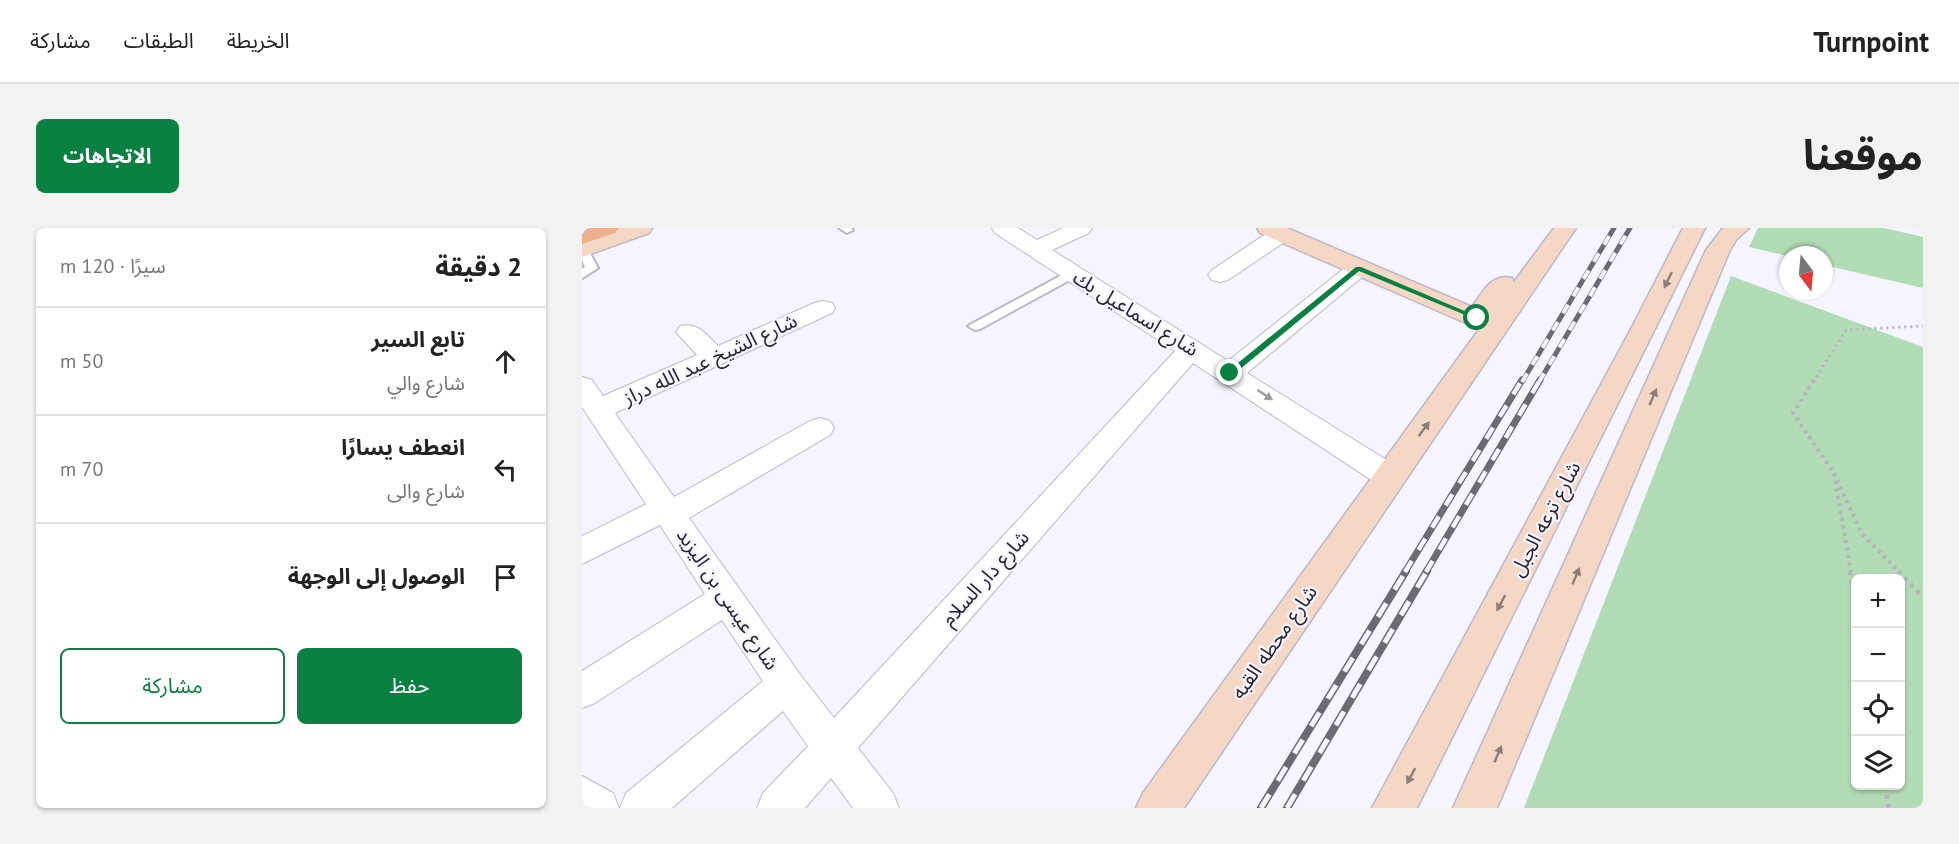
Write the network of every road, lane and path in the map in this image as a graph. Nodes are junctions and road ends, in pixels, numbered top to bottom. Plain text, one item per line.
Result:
1 (607, 228) edge
2 (640, 228) edge
3 (1003, 228) edge
4 (1081, 228) edge
5 (1546, 228) edge
6 (1565, 228) edge
7 (1694, 228) edge
8 (1738, 228) edge
9 (1274, 231) edge
10 (582, 246) edge
11 (1036, 249) junction
12 (1359, 268) junction
13 (1072, 273) junction
14 (582, 274) edge
15 (1220, 274) dead end
16 (823, 308) dead end
17 (975, 326) dead end
18 (1923, 326) edge
19 (1644, 329) junction
20 (689, 332) dead end
21 (1678, 340) junction
22 (1192, 348) junction
23 (714, 357) junction
24 (1230, 373) junction
25 (588, 399) edge
26 (820, 428) dead end
27 (1834, 473) junction
28 (1390, 477) junction
29 (668, 511) junction
30 (582, 552) edge
31 (1851, 575) edge
32 (1923, 597) edge
33 (727, 598) junction
34 (786, 685) junction
35 (582, 690) edge
36 (832, 747) junction
37 (1886, 790) edge
38 (582, 797) edge
39 (598, 808) edge
40 (640, 808) edge
41 (778, 808) edge
42 (878, 808) edge
43 (1158, 808) edge
44 (1394, 808) edge
45 (1474, 808) edge
46 (1888, 808) edge

1 - 10 main road
2 - 10 main road
3 - 11 street, شارع اسماعيل بك
4 - 11 street
5 - 12 main road
28 -> 6 main road, شارع محطه القبه
7 -> 19 main road, شارع ترعه الجبل
8 - 21 main road
9 - 12 main road
9 - 15 street
10 - 14 lane
11 - 13 street, شارع اسماعيل بك
12 - 24 street
13 - 17 lane
13 - 22 street, شارع اسماعيل بك
16 - 23 street, شارع الشيخ عبد الله دراز
18 - 27 path
19 - 21 main road
19 -> 44 main road, شارع ترعه الجبل
20 - 23 street
45 -> 21 main road
22 - 24 street, شارع اسماعيل بك
22 - 36 street, شارع دار السلام
23 - 25 street, شارع الشيخ عبد الله دراز
24 -> 28 street, شارع اسماعيل بك
25 - 29 street, شارع عيسى بن اليزيد
26 - 29 street
27 - 31 path
27 - 32 path
28 - 43 main road, شارع محطه القبه
29 - 30 street
29 - 33 street, شارع عيسى بن اليزيد
33 - 34 street, شارع عيسى بن اليزيد
33 - 35 street
34 - 36 street, شارع عيسى بن اليزيد
34 - 40 street
36 - 41 street, شارع دار السلام
36 - 42 street, شارع عيسى بن اليزيد
37 - 46 path
38 - 39 street

